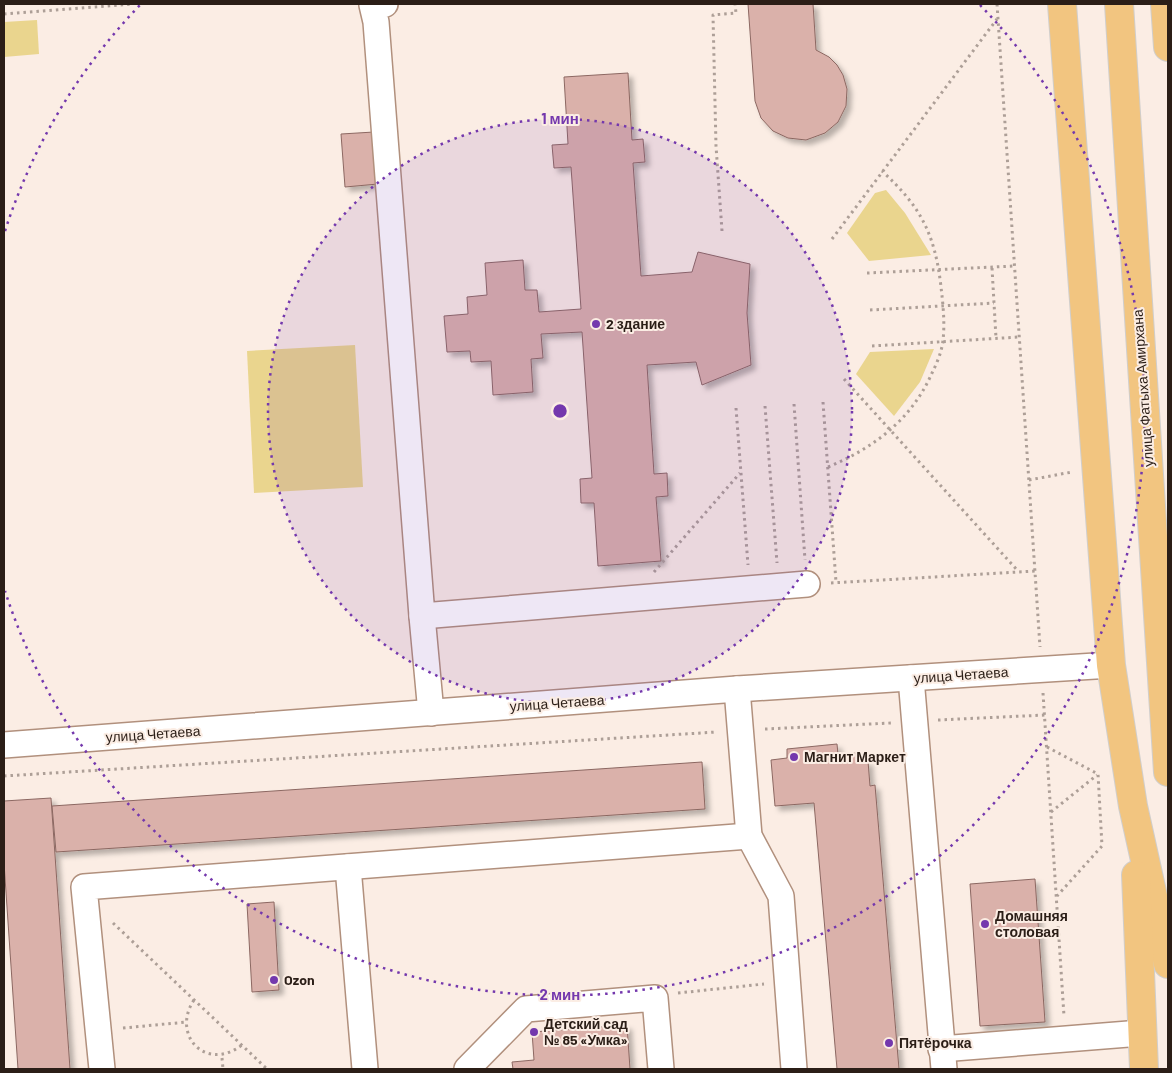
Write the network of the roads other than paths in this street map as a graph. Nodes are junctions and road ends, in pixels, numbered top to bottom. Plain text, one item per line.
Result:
1 (376, 4) edge
2 (1062, 4) edge
3 (1119, 4) edge
4 (1165, 4) edge
5 (1168, 47) edge
6 (807, 584) road end
7 (422, 616) junction
8 (1111, 664) junction
9 (911, 678) junction
10 (738, 689) junction
11 (431, 713) junction
12 (4, 745) edge
13 (1168, 772) edge
14 (1133, 806) junction
15 (749, 836) junction
16 (348, 867) junction
17 (1168, 964) edge
18 (1141, 1033) junction
19 (942, 1059) edge
20 (102, 1069) edge
21 (365, 1069) edge
22 (467, 1069) edge
23 (661, 1069) edge
24 (794, 1069) edge
25 (1144, 1069) edge

1 - 7 street
2 - 8 main road
3 - 13 main road, улица Фатыха Амирхана
4 - 5 main road
6 - 7 street
7 - 11 street
8 - 9 street, улица Четаева
8 - 14 main road
9 - 10 street, улица Четаева
9 - 19 street
10 - 11 street, улица Четаева
10 - 15 street
11 - 12 street, улица Четаева
14 - 17 main road
14 - 18 main road
15 - 16 street
15 - 24 street
16 - 20 street
16 - 21 street
18 - 19 street
18 - 25 main road
22 - 23 street

